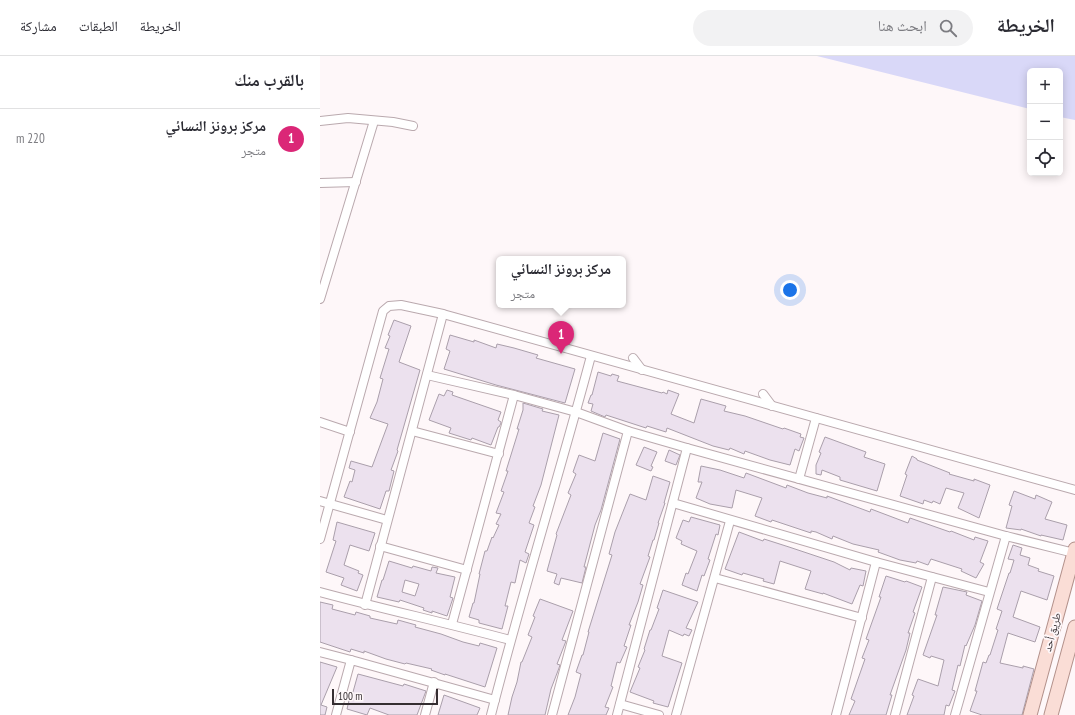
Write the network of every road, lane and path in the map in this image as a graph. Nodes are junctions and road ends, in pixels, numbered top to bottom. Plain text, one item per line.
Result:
1 (320, 121) edge
2 (374, 121) junction
3 (413, 126) dead end
4 (356, 182) junction
5 (320, 183) edge
6 (320, 299) edge
7 (444, 314) junction
8 (591, 356) junction
9 (632, 358) dead end
10 (642, 370) junction
11 (427, 375) junction
12 (763, 394) dead end
13 (514, 395) junction
14 (772, 406) junction
15 (576, 412) junction
16 (816, 418) junction
17 (320, 422) edge
18 (412, 431) junction
19 (628, 431) junction
20 (350, 432) junction
21 (687, 448) junction
22 (498, 454) junction
23 (798, 479) junction
24 (1075, 490) edge
25 (320, 501) edge
26 (673, 503) junction
27 (330, 504) junction
28 (387, 520) junction
29 (730, 521) junction
30 (1006, 536) junction
31 (320, 539) edge
32 (380, 546) junction
33 (1074, 551) edge
34 (876, 562) junction
35 (467, 570) junction
36 (932, 577) junction
37 (715, 578) junction
38 (320, 592) edge
39 (989, 592) junction
40 (365, 605) junction
41 (862, 618) junction
42 (452, 624) junction
43 (1075, 627) edge
44 (510, 640) junction
45 (320, 652) edge
46 (351, 660) junction
47 (434, 682) junction
48 (494, 700) junction
49 (620, 704) junction
50 (337, 715) edge
51 (425, 715) edge
52 (491, 715) edge
53 (552, 715) edge
54 (616, 715) edge
55 (659, 715) edge
56 (676, 715) edge
57 (836, 715) edge
58 (895, 715) edge
59 (955, 715) edge
60 (1030, 715) edge
61 (1051, 715) edge

1 - 2 street
2 - 3 street
2 - 4 street
4 - 5 street
4 - 6 street
7 - 8 street
7 - 11 street
7 - 20 street
8 - 10 street
8 - 15 street
9 - 10 street
10 - 14 street
11 - 13 street
11 - 18 street
12 - 14 street
13 - 15 street
13 - 22 street
14 - 16 street
15 - 19 street
15 - 44 street
16 - 23 street
16 - 24 street
17 - 20 street
18 - 22 street
18 - 28 street
19 - 21 street
19 - 53 street
20 - 27 street
21 - 23 street
21 - 26 street
22 - 35 street
23 - 30 street
25 - 27 street
26 - 29 street
26 - 49 street
27 - 28 street
27 - 31 street
28 - 32 street
29 - 34 street
29 - 37 street
30 - 33 street
30 - 39 street
32 - 35 street
32 - 40 street
33 - 60 main road, طريق أحد
34 - 36 street
34 - 41 street
35 - 42 street
36 - 39 street
36 - 58 street
37 - 41 street
37 - 56 street
38 - 40 street
39 - 59 street
40 - 42 street
41 - 57 street
42 - 44 street
43 - 61 main road, طريق أحد
44 - 48 street
45 - 46 street
46 - 47 street
46 - 50 street
47 - 48 street
47 - 51 street
48 - 52 street
49 - 54 street
49 - 55 street

